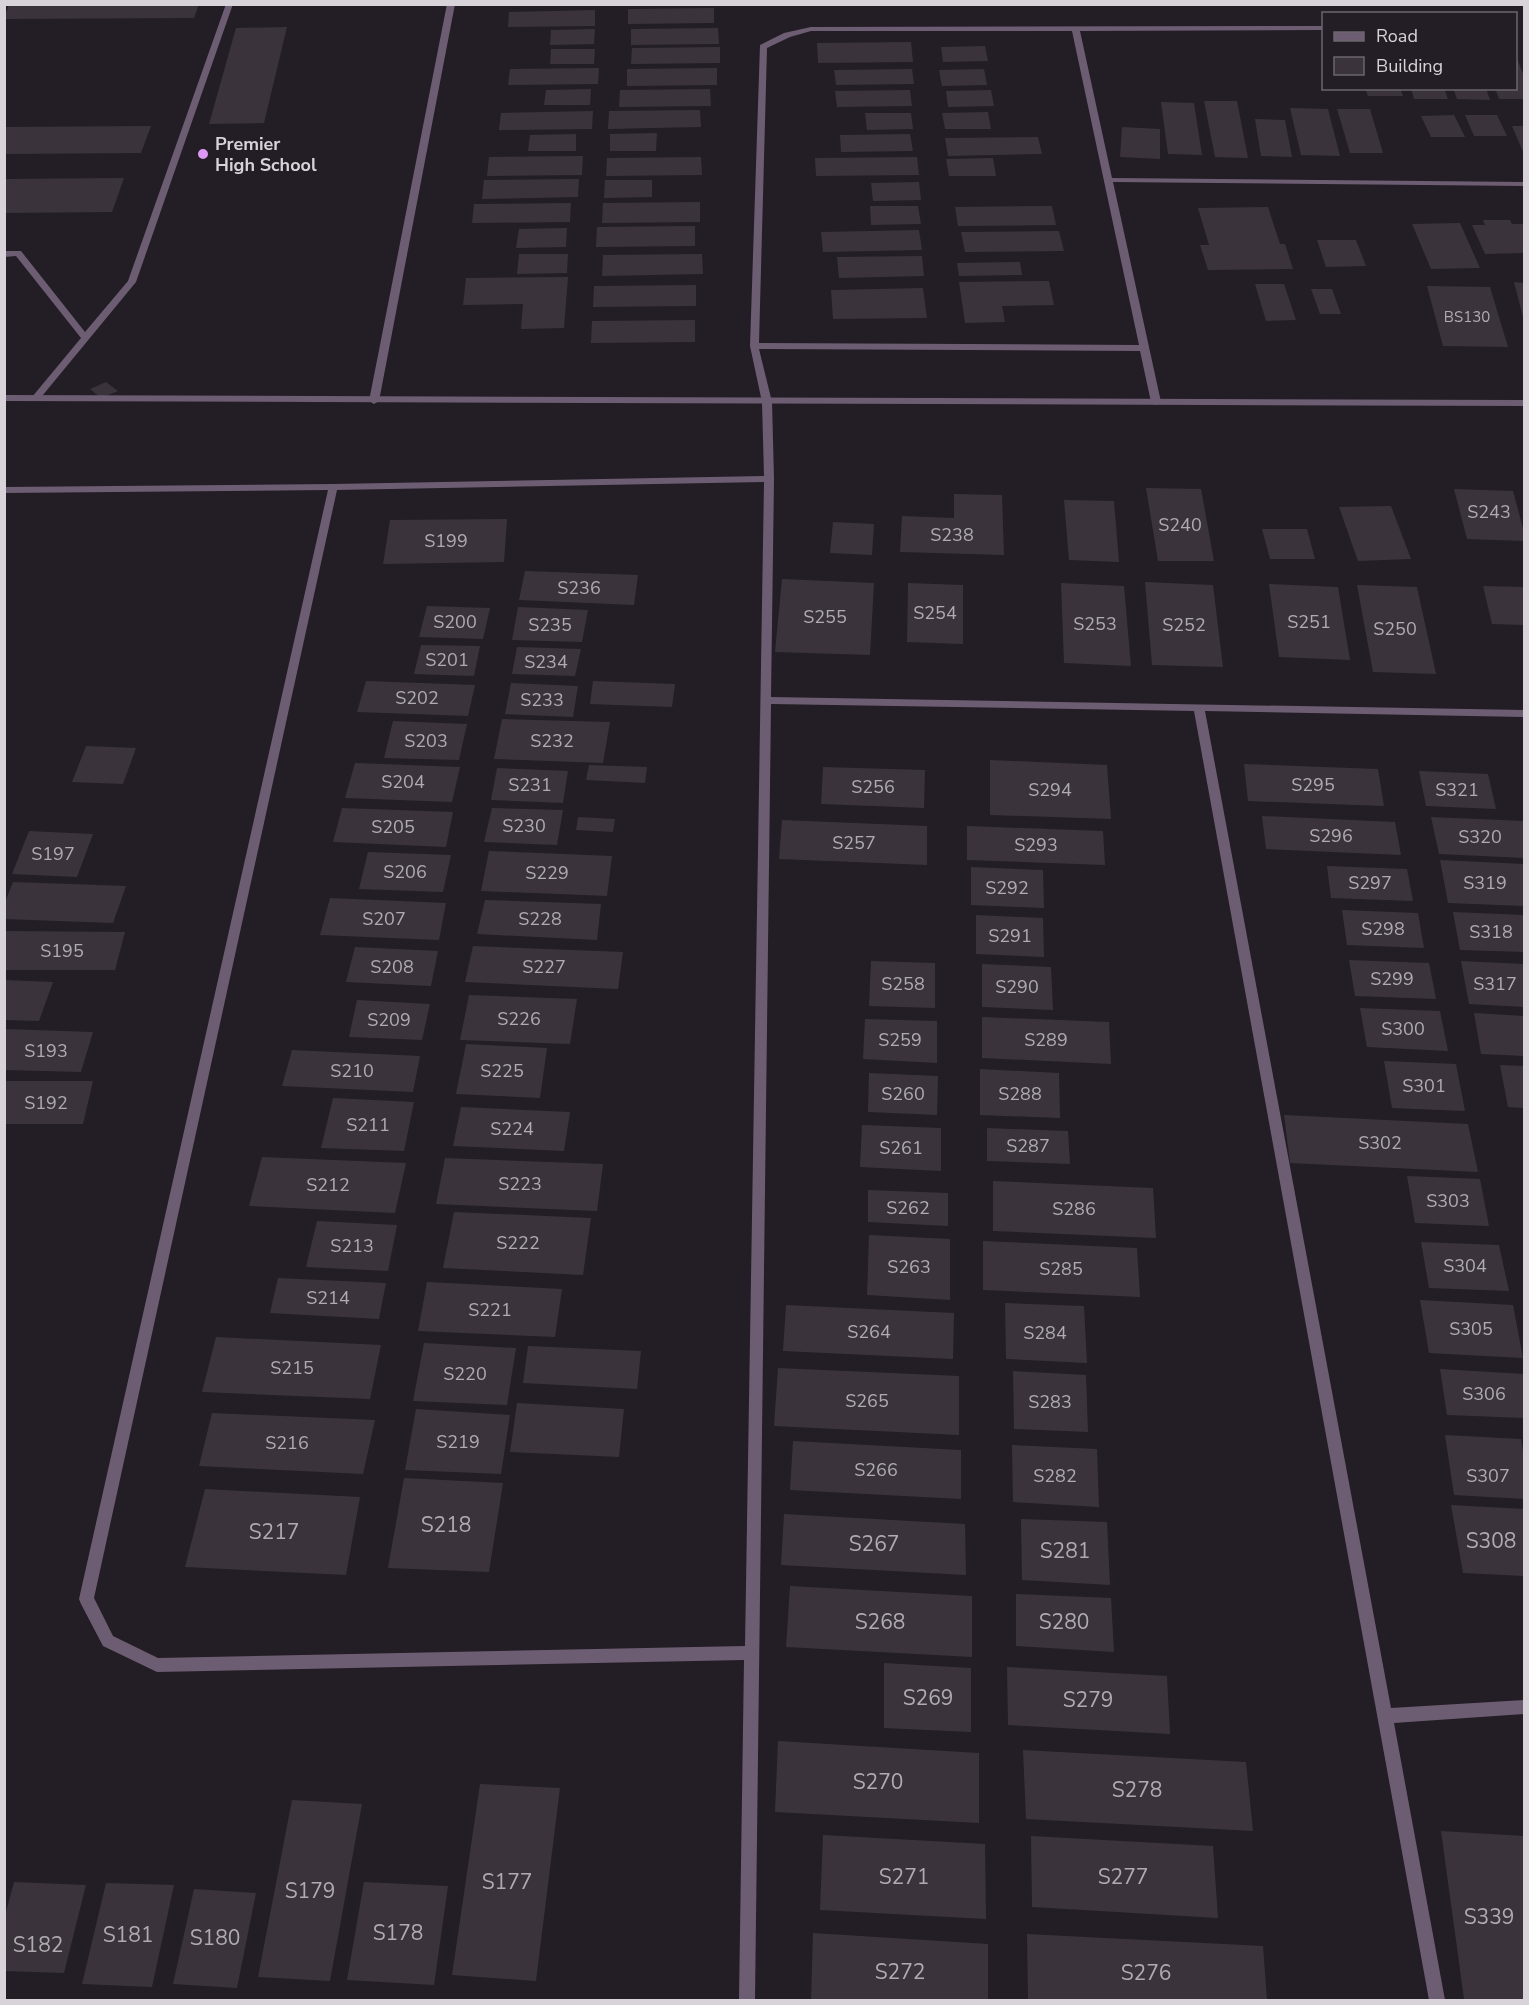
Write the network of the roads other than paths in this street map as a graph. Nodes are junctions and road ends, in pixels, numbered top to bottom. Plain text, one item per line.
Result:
1 (230, 4) edge
2 (451, 4) edge
3 (1322, 28) edge
4 (1076, 30) junction
5 (1107, 180) junction
6 (1524, 184) edge
7 (4, 254) edge
8 (86, 339) junction
9 (754, 346) junction
10 (1144, 348) junction
11 (4, 398) edge
12 (35, 399) junction
13 (374, 401) junction
14 (767, 402) junction
15 (1156, 402) junction
16 (1524, 403) edge
17 (769, 479) junction
18 (333, 488) junction
19 (4, 490) edge
20 (766, 699) junction
21 (1199, 708) junction
22 (1524, 713) edge
23 (752, 1653) junction
24 (1524, 1707) edge
25 (1385, 1716) junction
26 (747, 2001) edge
27 (1437, 2001) edge

1 - 8 street
2 - 13 street
3 - 4 street
4 - 5 street
4 - 9 street
5 - 6 street
5 - 10 street
7 - 8 street
8 - 12 street
9 - 10 street
9 - 14 street
10 - 15 street
11 - 12 street
12 - 13 street
13 - 14 street
14 - 15 street
14 - 17 street
15 - 16 street
17 - 18 street
17 - 20 street
18 - 19 street
18 - 23 street
20 - 21 street
20 - 23 street
21 - 22 street
21 - 25 street
23 - 26 street
24 - 25 street
25 - 27 street

